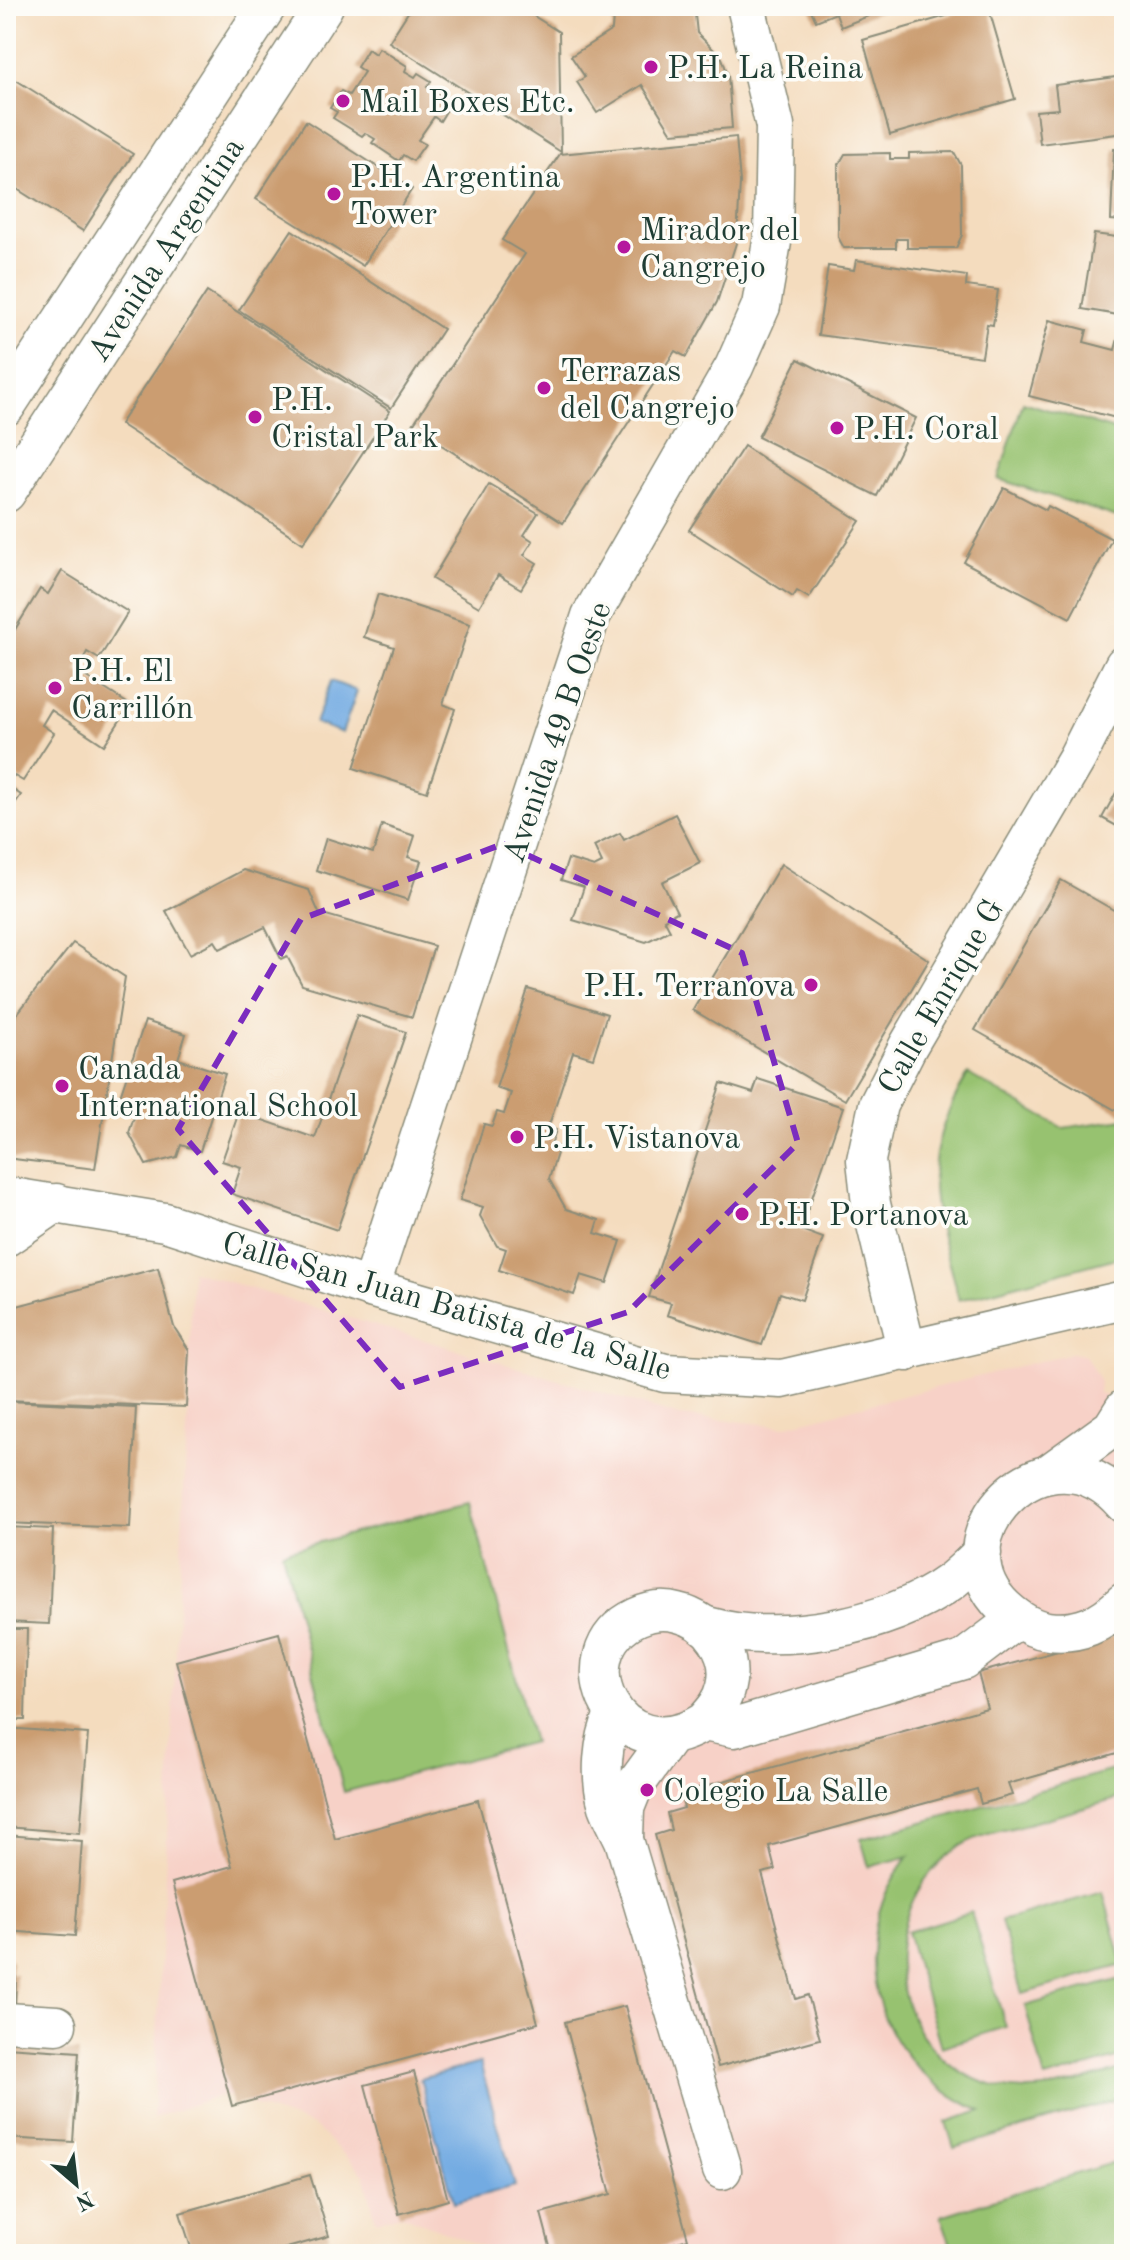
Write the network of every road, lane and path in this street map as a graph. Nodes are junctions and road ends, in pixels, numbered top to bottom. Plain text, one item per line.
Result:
1 (267, 6) edge
2 (324, 6) edge
3 (746, 6) edge
4 (6, 406) edge
5 (22, 444) edge
6 (6, 493) edge
7 (1124, 665) edge
8 (6, 1196) edge
9 (56, 1203) junction
10 (6, 1237) edge
11 (370, 1288) junction
12 (1122, 1307) edge
13 (907, 1352) junction
14 (1124, 1409) edge
15 (1051, 1472) junction
16 (1124, 1504) edge
17 (982, 1553) junction
18 (1124, 1602) edge
19 (1017, 1619) junction
20 (707, 1626) junction
21 (614, 1714) junction
22 (687, 1730) junction
23 (624, 1840) junction
24 (6, 2022) edge
25 (57, 2025) dead end
26 (722, 2170) dead end

1 - 4 street, Avenida Argentina
2 - 5 street, Avenida Argentina
3 - 11 street, Avenida 49 B Oeste
5 - 6 street, Avenida Argentina
7 - 13 street, Calle Enrique G
8 - 9 street, Calle San Juan Batista de la Salle
9 - 10 street
9 - 11 street, Calle San Juan Batista de la Salle
11 - 13 street, Calle San Juan Batista de la Salle
12 - 13 street, Calle San Juan Batista de la Salle
14 - 15 street
15 - 16 street
15 - 17 street
17 - 19 street
17 - 20 street
18 - 19 street
19 - 22 street
20 - 21 street
20 - 22 street
21 - 22 street
21 - 23 street
22 - 23 street
23 - 26 street
24 - 25 street

